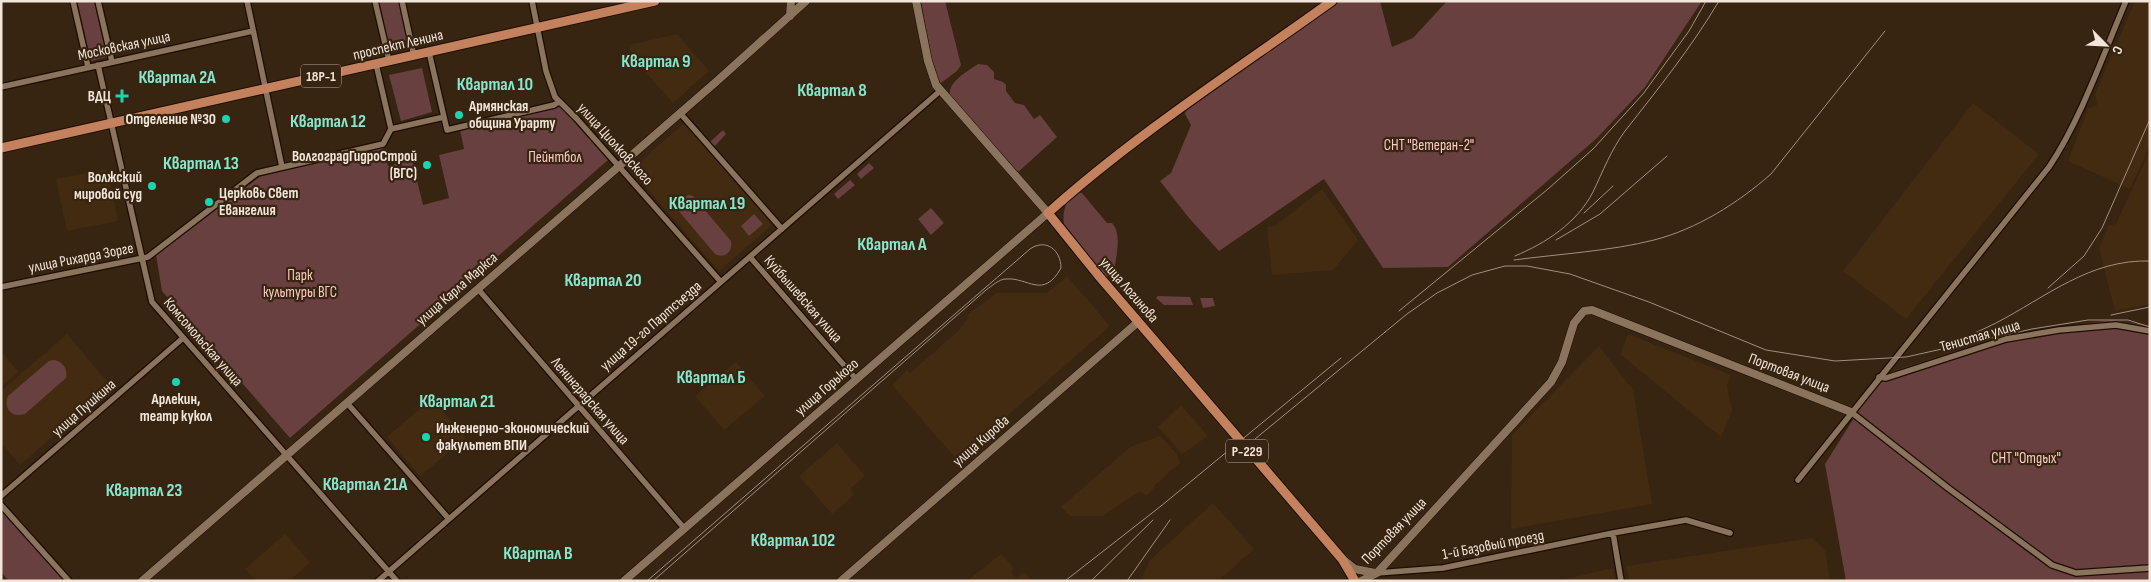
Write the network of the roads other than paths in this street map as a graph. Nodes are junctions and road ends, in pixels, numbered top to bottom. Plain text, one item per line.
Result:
1 (72, 1) edge
2 (98, 1) edge
3 (246, 1) edge
4 (376, 1) edge
5 (402, 1) edge
6 (532, 1) edge
7 (655, 1) edge
8 (791, 1) edge
9 (806, 1) edge
10 (916, 1) edge
11 (1332, 1) edge
12 (2126, 1) edge
13 (790, 16) junction
14 (538, 27) junction
15 (253, 31) junction
16 (429, 52) junction
17 (414, 56) junction
18 (389, 61) junction
19 (112, 62) junction
20 (376, 64) junction
21 (98, 65) junction
22 (88, 67) junction
23 (1, 87) edge
24 (266, 88) junction
25 (940, 91) junction
26 (559, 102) junction
27 (680, 113) junction
28 (444, 117) junction
29 (113, 123) junction
30 (391, 129) junction
31 (1, 148) edge
32 (619, 166) junction
33 (282, 167) junction
34 (1048, 213) junction
35 (782, 229) junction
36 (750, 257) junction
37 (143, 259) junction
38 (722, 282) junction
39 (1, 287) edge
40 (478, 289) junction
41 (1138, 322) junction
42 (2150, 331) edge
43 (183, 338) junction
44 (1879, 377) junction
45 (856, 379) junction
46 (348, 403) junction
47 (579, 406) junction
48 (1851, 412) junction
49 (286, 456) junction
50 (1798, 480) dead end
51 (1, 496) edge
52 (1, 504) edge
53 (449, 519) junction
54 (684, 528) junction
55 (1730, 532) dead end
56 (1613, 533) junction
57 (1342, 559) junction
58 (2150, 568) edge
59 (389, 572) junction
60 (1377, 573) junction
61 (68, 581) edge
62 (142, 581) edge
63 (378, 581) edge
64 (396, 581) edge
65 (624, 581) edge
66 (841, 581) edge
67 (1355, 581) edge
68 (1360, 581) edge
69 (1371, 581) edge
70 (1621, 581) edge

1 - 22 street
2 - 19 street
3 - 15 street
4 - 18 street
5 - 17 street
6 - 14 street, улица Циолковского
7 - 14 main road, проспект Ленина / 18Р-1
8 - 13 street
9 - 13 street, улица Карла Маркса
10 - 25 street, улица Логинова
11 - 34 main road
12 - 44 street
13 - 27 street, улица Карла Маркса
14 - 16 main road, проспект Ленина / 18Р-1
14 - 26 street, улица Циолковского
15 - 19 street, Московская улица
15 - 24 street
16 - 17 main road, проспект Ленина / 18Р-1
16 - 28 street
17 - 18 main road, проспект Ленина / 18Р-1
18 - 20 main road, проспект Ленина / 18Р-1
19 - 21 street, Московская улица
20 - 24 main road, проспект Ленина / 18Р-1
20 - 30 street
21 - 22 street, Московская улица
21 - 29 street, Комсомольская улица
22 - 23 street, Московская улица
24 - 29 main road, проспект Ленина / 18Р-1
24 - 33 street
25 - 34 street, улица Логинова
25 - 35 street, улица 19-го Партсъезда
26 - 28 street
26 - 32 street, улица Циолковского
27 - 32 street, улица Карла Маркса
27 - 35 street
28 - 30 street
29 - 31 main road, проспект Ленина / 18Р-1
29 - 37 street, Комсомольская улица
30 - 33 street, улица Рихарда Зорге
32 - 38 street, улица Циолковского
32 - 40 street, улица Карла Маркса
33 - 37 street, улица Рихарда Зорге
34 - 41 main road, улица Логинова / Р-229
34 - 45 street, улица Горького
35 - 36 street, улица 19-го Партсъезда
36 - 38 street, улица 19-го Партсъезда
36 - 45 street, Куйбышевская улица
37 - 39 street, улица Рихарда Зорге
37 - 43 street, Комсомольская улица
38 - 47 street, улица 19-го Партсъезда
40 - 46 street, улица Карла Маркса
40 - 47 street, Ленинградская улица
41 - 57 main road, улица Логинова / Р-229
41 - 66 street, улица Кирова
42 - 44 street, Тенистая улица
43 - 49 street, Комсомольская улица
43 - 51 street, улица Пушкина
44 - 48 street
45 - 54 street, улица Горького
46 - 49 street, улица Карла Маркса
46 - 53 street
47 - 53 street, улица 19-го Партсъезда
47 - 54 street, Ленинградская улица
48 - 50 street
48 - 58 street
48 - 60 street, Портовая улица
49 - 59 street, Комсомольская улица
49 - 62 street, улица Карла Маркса
52 - 61 street
53 - 59 street, улица 19-го Партсъезда
54 - 65 street, улица Горького
55 - 56 street, 1-й Базовый проезд
56 - 60 street, 1-й Базовый проезд
56 - 70 street
57 - 60 street
57 - 67 main road, улица Логинова / Р-229
59 - 63 street, улица 19-го Партсъезда
59 - 64 street, Комсомольская улица
60 - 68 street, Портовая улица
60 - 69 street

